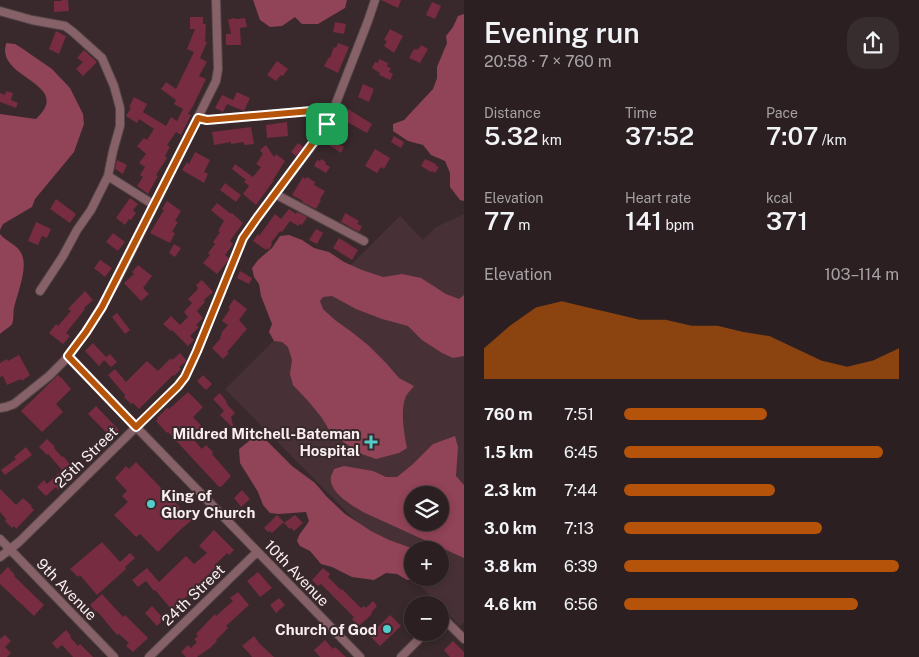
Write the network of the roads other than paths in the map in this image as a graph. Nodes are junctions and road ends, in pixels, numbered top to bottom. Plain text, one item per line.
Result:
1 (216, 0) edge
2 (375, 0) edge
3 (0, 11) edge
4 (334, 111) junction
5 (198, 118) junction
6 (108, 176) junction
7 (275, 194) junction
8 (154, 204) junction
9 (364, 241) dead end
10 (40, 291) dead end
11 (68, 356) junction
12 (2, 409) edge
13 (136, 427) junction
14 (0, 539) edge
15 (10, 550) junction
16 (257, 552) junction
17 (0, 557) edge
18 (449, 625) edge
19 (464, 639) edge
20 (417, 641) edge
21 (114, 657) edge
22 (149, 657) edge
23 (360, 657) edge
24 (401, 657) edge

1 - 5 street
2 - 4 street, 25th Street
3 - 6 street
4 - 5 street
4 - 7 street, 25th Street
5 - 8 street
6 - 8 street
6 - 10 street
7 - 9 street
7 - 13 street, 25th Street
8 - 11 street
11 - 12 street
11 - 13 street, 10th Avenue
13 - 15 street, 25th Street
13 - 16 street, 10th Avenue
14 - 15 street, 9th Avenue
15 - 17 street, 25th Street
15 - 21 street, 9th Avenue
16 - 22 street, 24th Street
16 - 23 street, 10th Avenue
18 - 19 street
20 - 24 street

